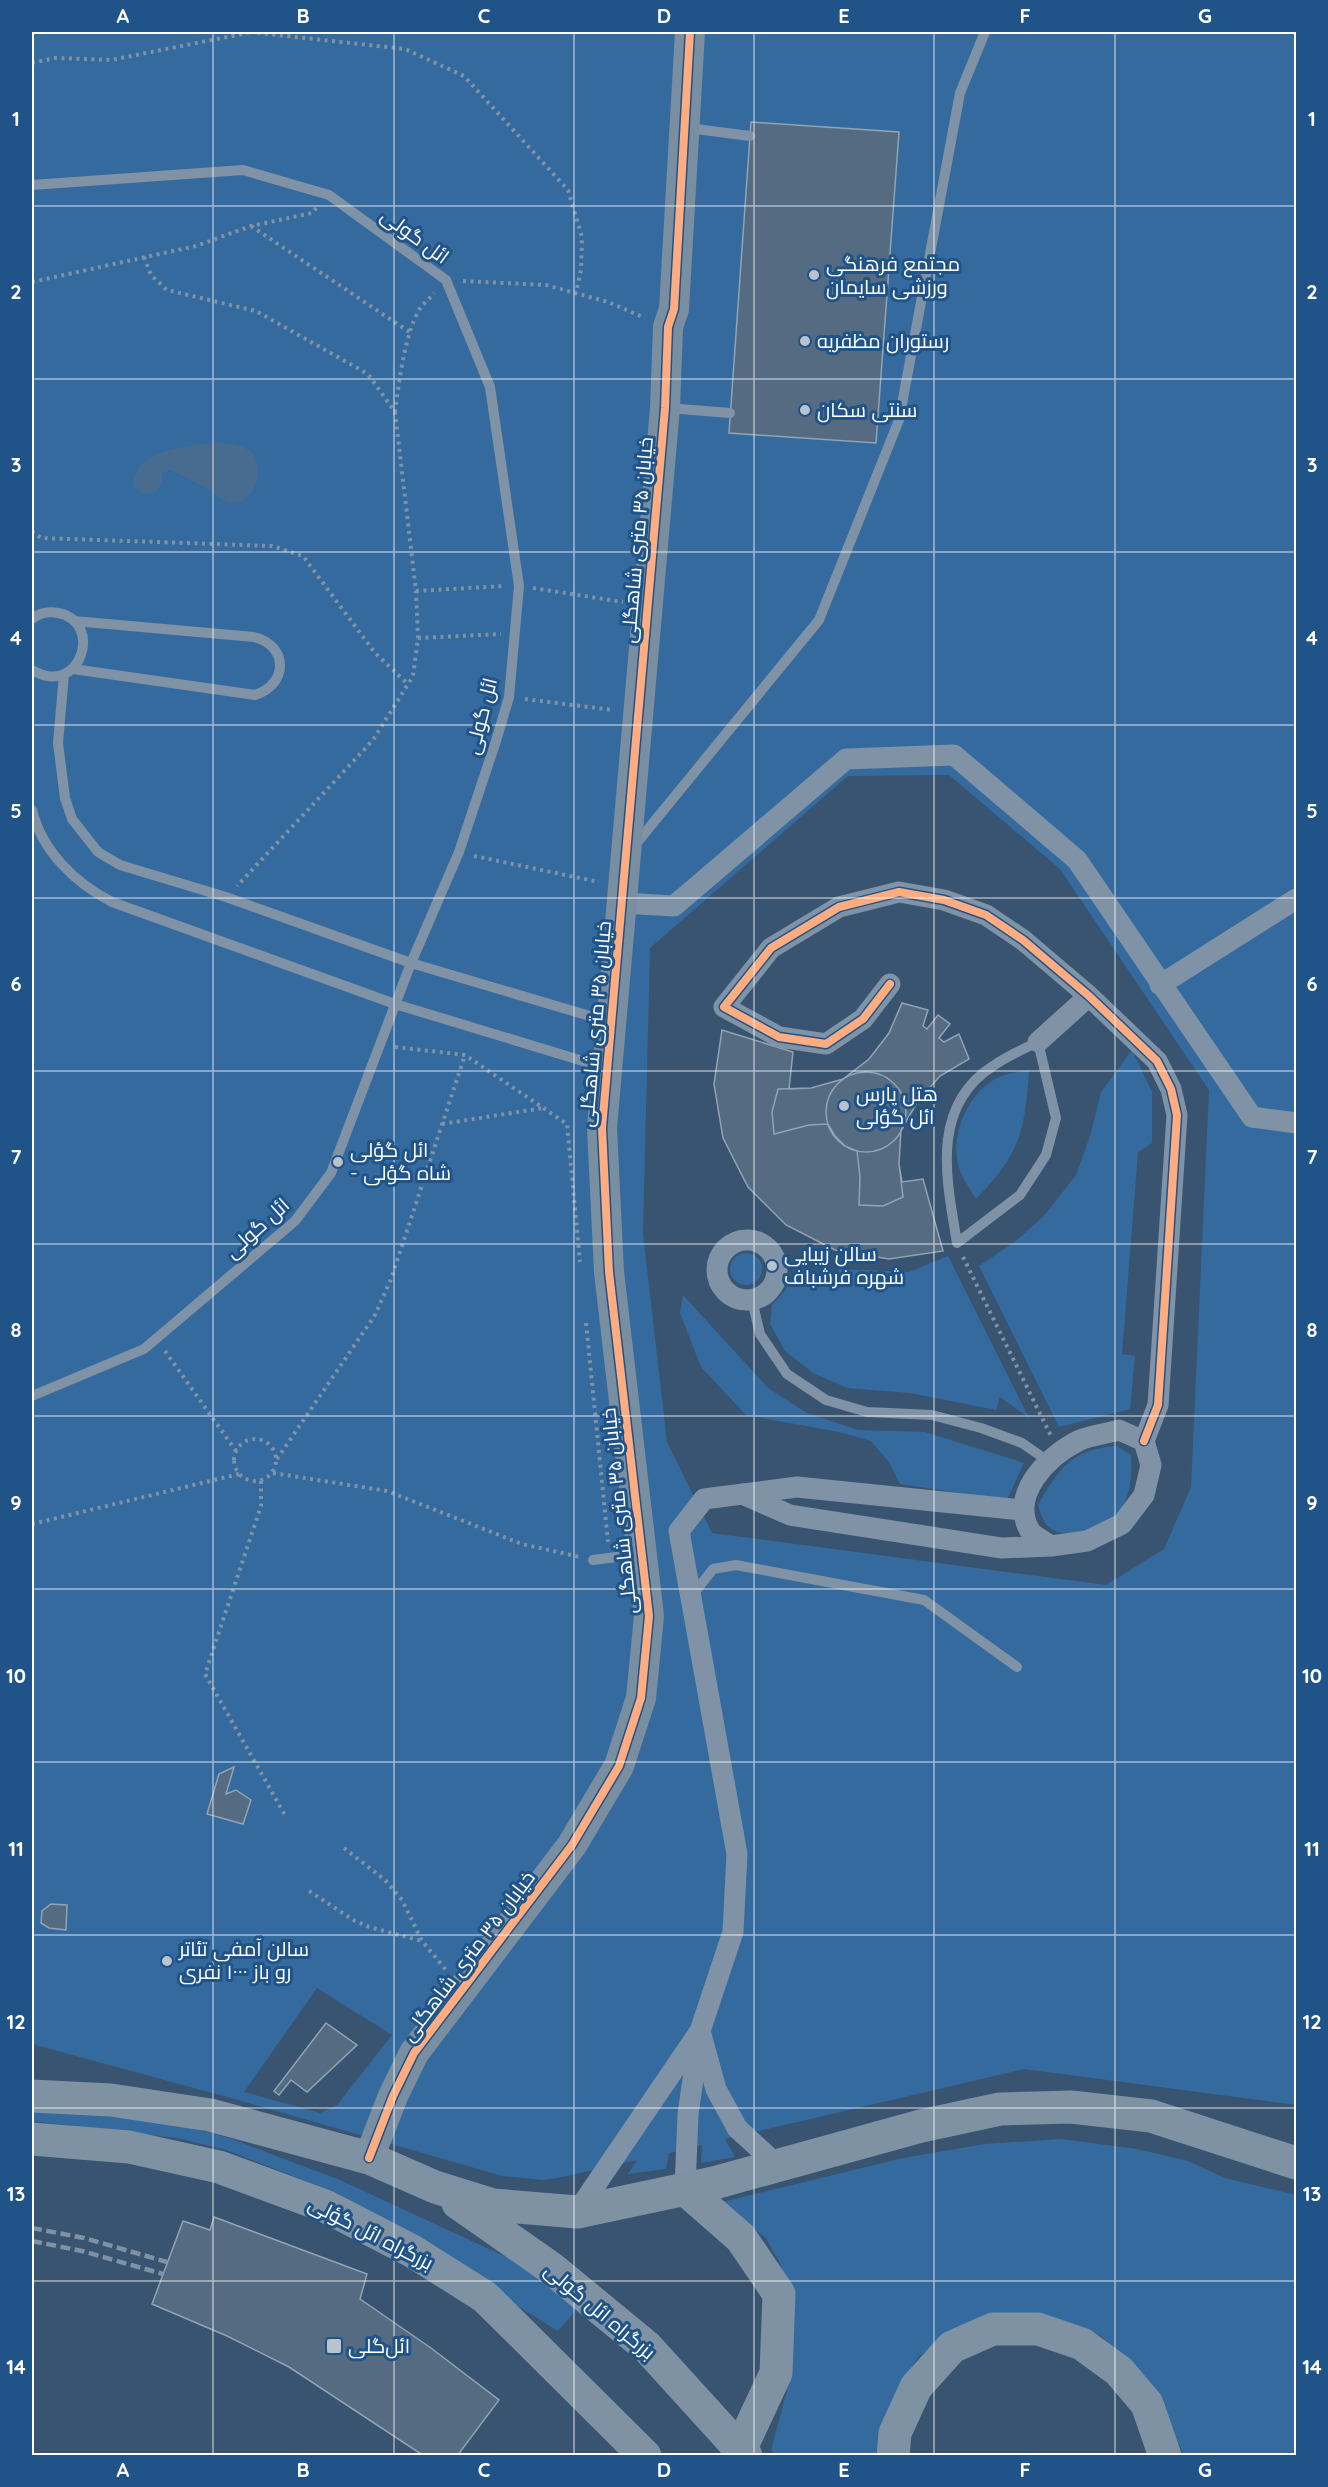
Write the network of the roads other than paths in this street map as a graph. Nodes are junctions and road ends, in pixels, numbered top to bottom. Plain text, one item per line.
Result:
1 (690, 32) edge
2 (986, 32) edge
3 (684, 128) junction
4 (750, 136) dead end
5 (32, 185) edge
6 (665, 408) junction
7 (730, 413) dead end
8 (32, 619) edge
9 (74, 621) junction
10 (32, 670) edge
11 (68, 672) junction
12 (32, 810) edge
13 (625, 857) junction
14 (622, 895) junction
15 (1296, 899) edge
16 (411, 963) junction
17 (890, 984) dead end
18 (1160, 985) junction
19 (1089, 996) junction
20 (395, 1004) junction
21 (611, 1022) junction
22 (1038, 1041) junction
23 (609, 1069) junction
24 (1296, 1123) edge
25 (752, 1300) dead end
26 (32, 1396) edge
27 (1144, 1441) junction
28 (1054, 1457) junction
29 (741, 1493) junction
30 (1022, 1510) junction
31 (1051, 1546) junction
32 (641, 1554) junction
33 (592, 1560) road end
34 (691, 1597) junction
35 (1017, 1666) dead end
36 (700, 2031) junction
37 (32, 2096) edge
38 (32, 2139) edge
39 (369, 2158) junction
40 (1296, 2163) edge
41 (778, 2166) junction
42 (435, 2187) junction
43 (685, 2189) junction
44 (578, 2212) junction
45 (743, 2452) edge
46 (645, 2456) edge
47 (893, 2456) edge
48 (1165, 2456) edge

1 - 3 street, خیابان ۳۵ متری شاهگلی
2 - 13 lane
3 - 4 lane
3 - 6 street, خیابان ۳۵ متری شاهگلی
5 - 16 lane, ائل گولی
6 - 7 lane
6 - 13 street, خیابان ۳۵ متری شاهگلی
8 - 9 lane
9 - 11 lane
9 - 11 lane
10 - 11 lane
11 - 16 lane
12 - 20 lane
13 - 14 street, خیابان ۳۵ متری شاهگلی
14 - 18 street
14 - 21 street, خیابان ۳۵ متری شاهگلی
15 - 18 street
16 - 20 lane, ائل گولی
16 - 21 lane
17 - 19 street
18 - 24 street
19 - 22 street
19 - 27 street
20 - 23 lane
20 - 26 lane, ائل گولی
21 - 23 street, خیابان ۳۵ متری شاهگلی
22 - 22 lane
23 - 32 street, خیابان ۳۵ متری شاهگلی
25 - 28 lane
27 - 28 street
27 - 31 street
28 - 30 street
29 - 30 street
29 - 31 street
29 - 34 street
30 - 31 street
32 - 33 lane
32 - 39 street, خیابان ۳۵ متری شاهگلی
34 - 35 lane
34 - 36 street
36 - 41 street
36 - 43 street
36 - 44 street
37 - 39 highway
38 - 46 highway, بزرگراه ائل گؤلی
39 - 42 highway
40 - 41 highway
41 - 43 highway
42 - 44 highway
42 - 45 highway, بزرگراه ائل گولی
43 - 44 highway
43 - 45 highway
47 - 48 highway

